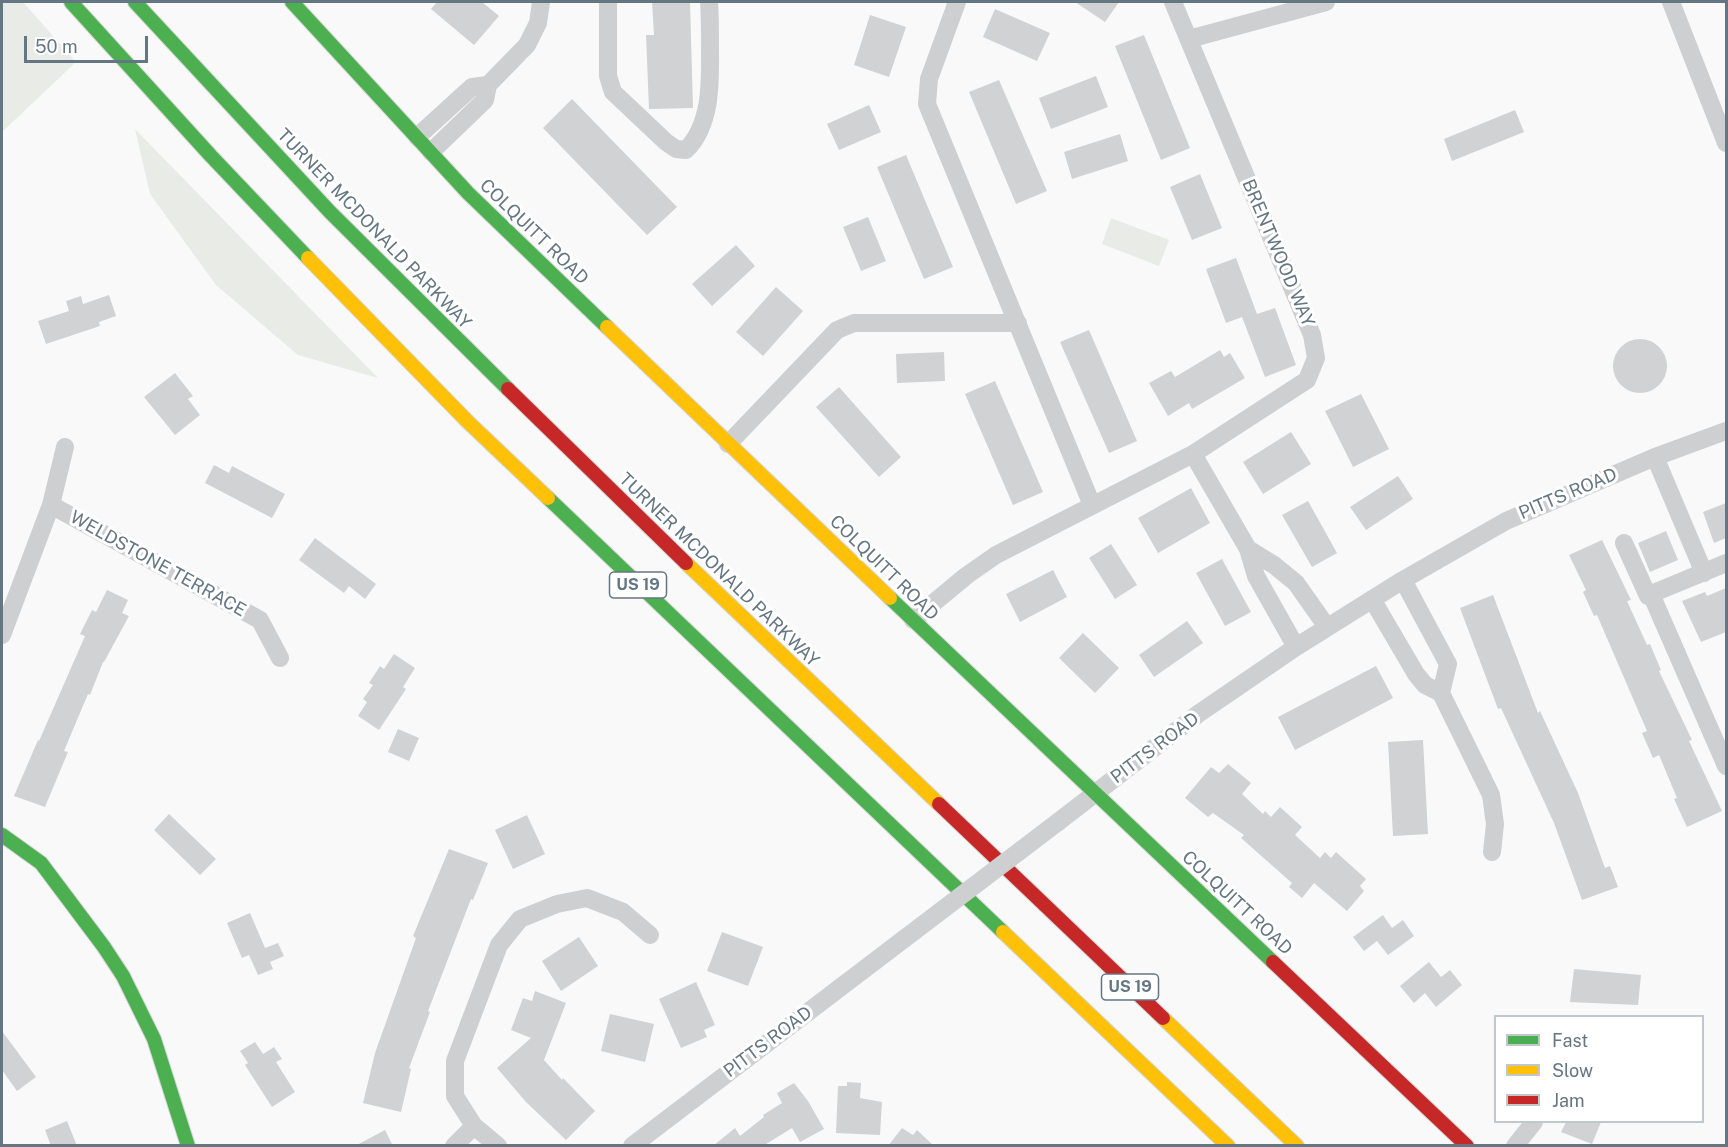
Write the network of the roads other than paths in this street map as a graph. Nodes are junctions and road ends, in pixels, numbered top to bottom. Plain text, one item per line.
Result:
1 (71, 2) edge
2 (135, 2) edge
3 (292, 2) edge
4 (541, 2) edge
5 (608, 2) edge
6 (709, 2) edge
7 (957, 2) edge
8 (1173, 2) edge
9 (1326, 2) edge
10 (1671, 2) edge
11 (1189, 39) junction
12 (488, 85) junction
13 (417, 137) junction
14 (1726, 143) edge
15 (430, 152) junction
16 (1018, 323) junction
17 (1726, 431) edge
18 (728, 444) junction
19 (65, 447) dead end
20 (1193, 454) junction
21 (1655, 457) junction
22 (51, 505) junction
23 (1092, 505) junction
24 (1624, 543) dead end
25 (1248, 549) junction
26 (1726, 563) edge
27 (1704, 573) junction
28 (1402, 580) junction
29 (1652, 594) junction
30 (1372, 599) junction
31 (913, 620) junction
32 (1328, 627) junction
33 (2, 635) edge
34 (1296, 647) junction
35 (280, 658) dead end
36 (1441, 693) junction
37 (1725, 757) edge
38 (1095, 793) junction
39 (2, 835) edge
40 (1492, 852) dead end
41 (650, 935) dead end
42 (1533, 1123) edge
43 (474, 1126) junction
44 (188, 1146) edge
45 (454, 1146) edge
46 (498, 1146) edge
47 (632, 1146) edge
48 (1228, 1146) edge
49 (1297, 1146) edge
50 (1467, 1146) edge
51 (1515, 1146) edge

1 - 48 main road, US 19
2 - 49 main road, TURNER MCDONALD PARKWAY / US 19
3 - 13 main road, COLQUITT ROAD
4 - 12 street
5 - 6 street
7 - 16 street
8 - 11 street, BRENTWOOD WAY
9 - 11 street
10 - 14 street
11 - 20 street, BRENTWOOD WAY
12 - 13 street
12 - 15 street
13 - 15 main road, COLQUITT ROAD
15 - 18 main road, COLQUITT ROAD
16 - 18 street
16 - 23 street
17 - 21 street, PITTS ROAD
18 - 31 main road, COLQUITT ROAD
19 - 22 street
20 - 23 street, BRENTWOOD WAY
20 - 25 street
21 - 27 street
21 - 28 street, PITTS ROAD
22 - 33 street
22 - 35 street, WELDSTONE TERRACE
23 - 31 street, BRENTWOOD WAY
24 - 29 street
25 - 32 street
25 - 34 street
26 - 27 street
27 - 29 street
28 - 30 street, PITTS ROAD
28 - 36 street
29 - 37 street
30 - 32 street, PITTS ROAD
30 - 36 street
31 - 38 main road, COLQUITT ROAD
32 - 34 street, PITTS ROAD
34 - 38 street, PITTS ROAD
36 - 40 street
38 - 47 street, PITTS ROAD, bridge
38 - 50 main road, COLQUITT ROAD
39 - 44 main road
41 - 43 street
42 - 51 street
43 - 45 street
43 - 46 street

